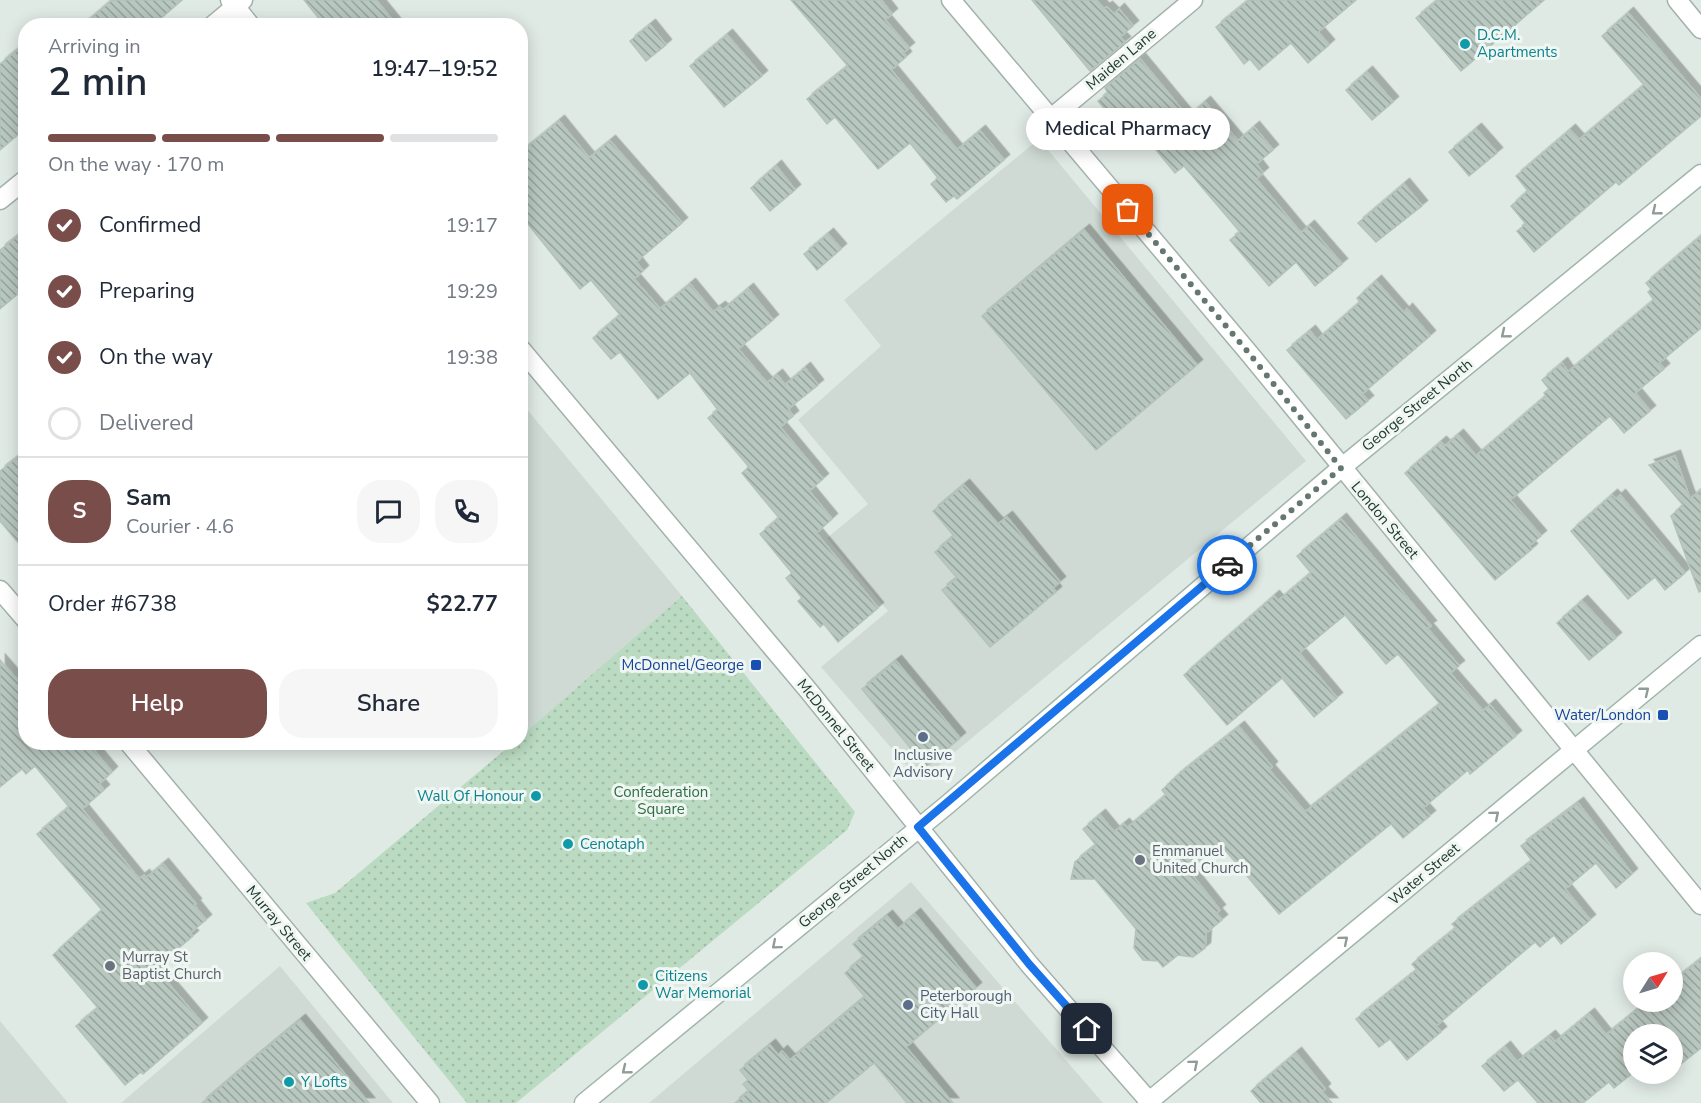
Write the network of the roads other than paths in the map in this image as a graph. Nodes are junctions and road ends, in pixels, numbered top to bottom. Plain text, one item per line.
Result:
1 (951, 0) edge
2 (1193, 0) edge
3 (1677, 0) edge
4 (236, 2) edge
5 (220, 18) edge
6 (246, 18) edge
7 (1701, 29) edge
8 (1050, 119) junction
9 (1701, 174) edge
10 (18, 185) edge
11 (0, 200) edge
12 (528, 358) edge
13 (1341, 468) junction
14 (0, 590) edge
15 (18, 611) edge
16 (1701, 645) edge
17 (135, 750) edge
18 (1574, 750) junction
19 (918, 827) junction
20 (1701, 905) edge
21 (1149, 1102) edge
22 (430, 1103) edge
23 (584, 1103) edge

1 - 8 street, London Street
2 - 8 street, Maiden Lane
3 - 7 street
4 - 5 street
4 - 6 street
8 - 13 street, London Street
9 -> 13 street, George Street North
10 - 11 street
12 - 19 street, McDonnel Street
13 - 18 street, London Street
13 - 19 street, George Street North
14 - 15 street
18 -> 16 street, Water Street
17 - 22 street, Murray Street
18 - 20 street, London Street
21 -> 18 street, Water Street
19 - 21 street, McDonnel Street
19 -> 23 street, George Street North

